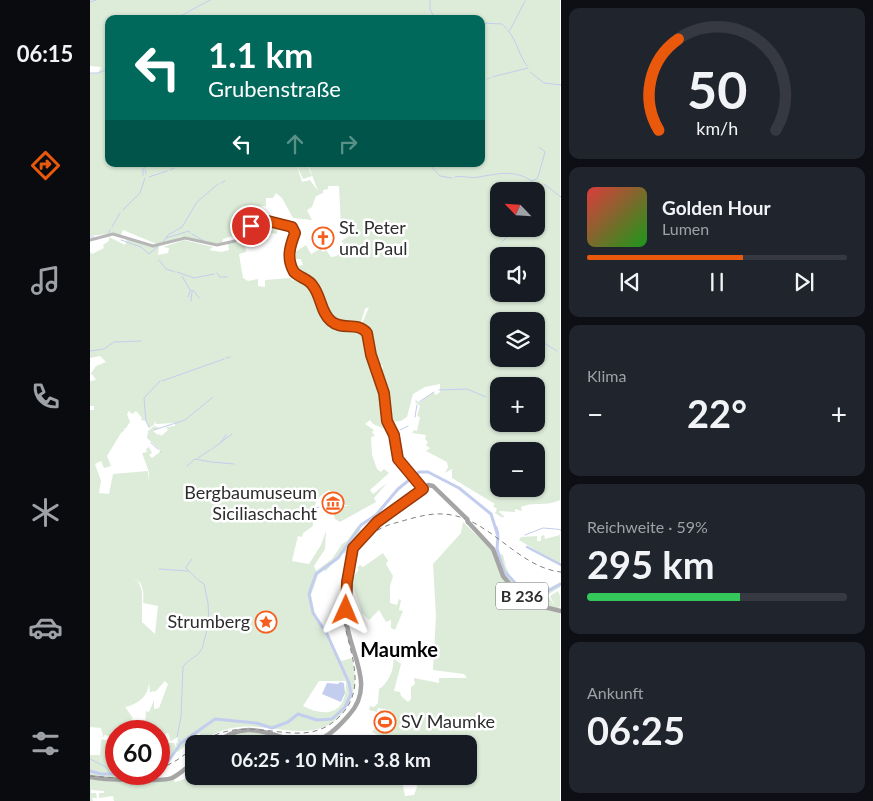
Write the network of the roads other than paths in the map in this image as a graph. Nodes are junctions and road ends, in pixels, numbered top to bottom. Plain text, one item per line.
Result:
1 (90, 240) edge
2 (423, 489) junction
3 (560, 611) edge
4 (228, 735) edge
5 (276, 735) edge
6 (327, 735) edge
7 (185, 769) edge
8 (90, 777) edge

1 - 2 main road
2 - 3 main road, B 236
2 - 6 main road
4 - 5 main road
7 - 8 main road

